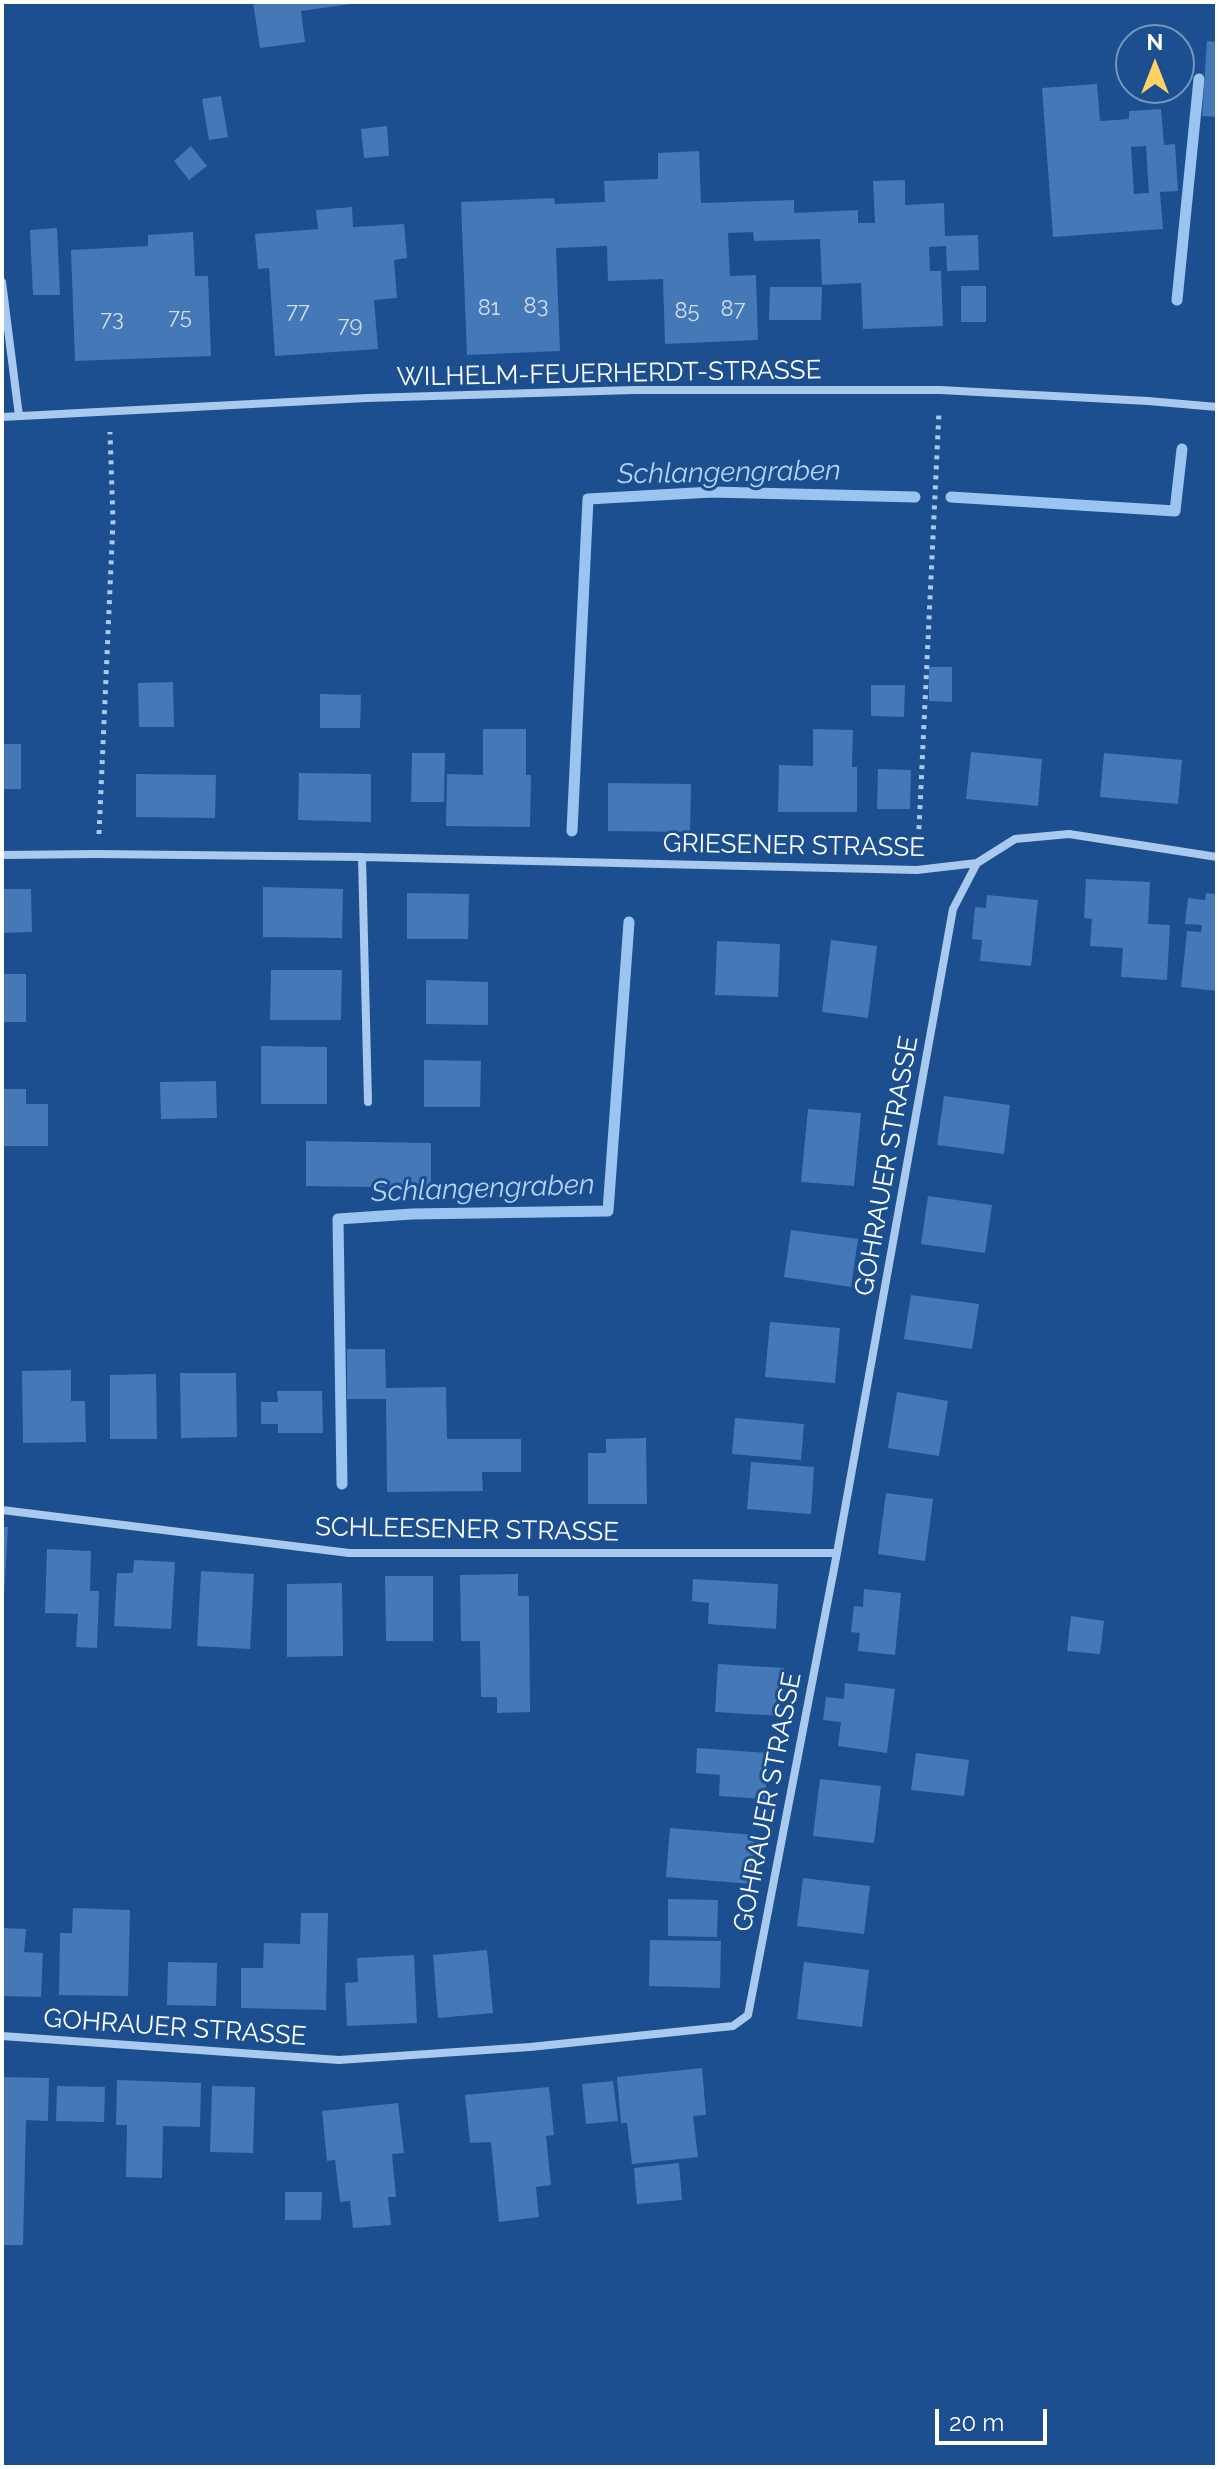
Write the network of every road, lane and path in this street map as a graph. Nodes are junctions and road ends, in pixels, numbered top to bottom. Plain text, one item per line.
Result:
1 (2, 282) edge
2 (940, 390) junction
3 (1217, 407) edge
4 (110, 411) junction
5 (19, 416) junction
6 (2, 417) edge
7 (98, 854) junction
8 (2, 855) edge
9 (362, 857) junction
10 (1217, 857) edge
11 (977, 863) junction
12 (917, 870) junction
13 (368, 1102) dead end
14 (2, 1510) edge
15 (837, 1553) junction
16 (2, 2036) edge

1 - 5 street
2 - 3 street, WILHELM-FEUERHERDT-STRASSE
2 - 4 street, WILHELM-FEUERHERDT-STRASSE
2 - 12 path
4 - 5 street, WILHELM-FEUERHERDT-STRASSE
4 - 7 path
5 - 6 street, WILHELM-FEUERHERDT-STRASSE
7 - 8 street, GRIESENER STRASSE
7 - 9 street, GRIESENER STRASSE
9 - 12 street, GRIESENER STRASSE
9 - 13 street
10 - 11 street, GRIESENER STRASSE
11 - 12 street, GRIESENER STRASSE
11 - 15 street, GOHRAUER STRASSE
14 - 15 street, SCHLEESENER STRASSE
15 - 16 street, GOHRAUER STRASSE

